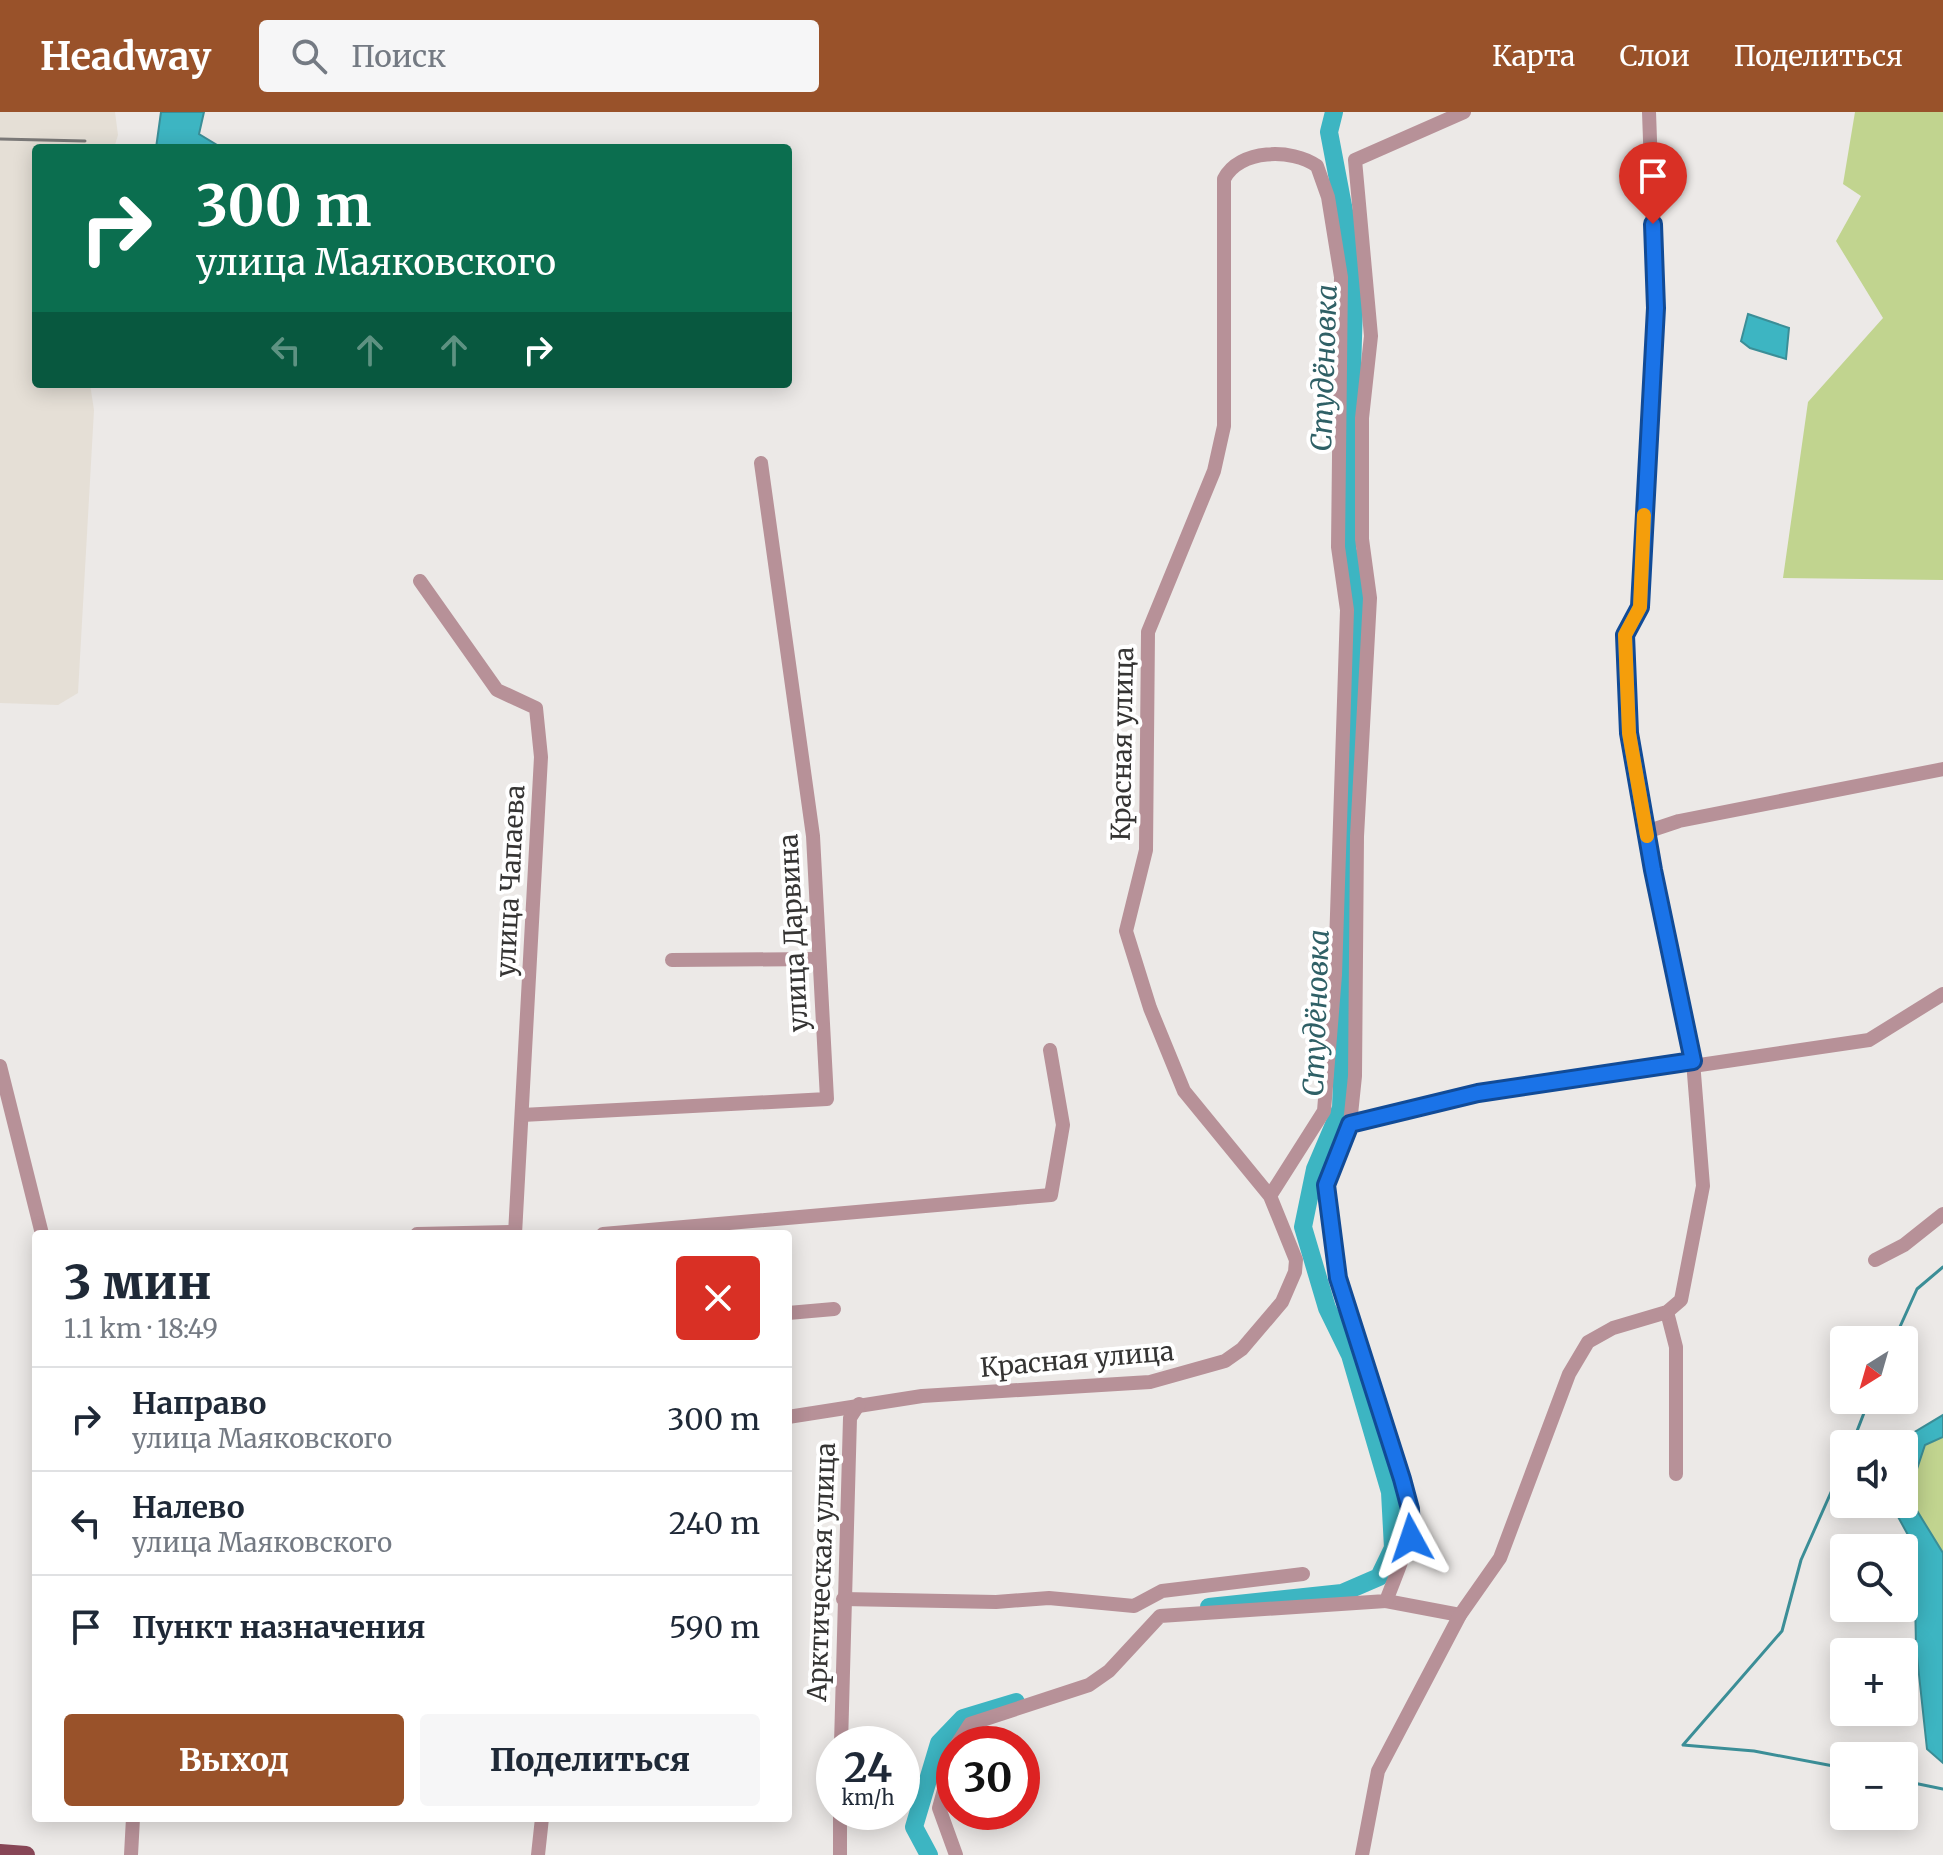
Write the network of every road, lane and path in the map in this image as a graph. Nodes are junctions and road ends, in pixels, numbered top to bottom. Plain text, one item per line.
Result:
1 (1464, 112) edge
2 (1649, 112) edge
3 (761, 463) dead end
4 (420, 581) dead end
5 (1943, 769) edge
6 (1646, 832) junction
7 (819, 959) junction
8 (672, 960) dead end
9 (1943, 994) edge
10 (1050, 1050) dead end
11 (1693, 1063) junction
12 (0, 1066) edge
13 (522, 1115) junction
14 (1350, 1124) junction
15 (1270, 1196) junction
16 (1943, 1214) edge
17 (41, 1230) edge
18 (515, 1230) edge
19 (649, 1230) edge
20 (1875, 1260) dead end
21 (834, 1309) dead end
22 (1667, 1312) junction
23 (792, 1313) edge
24 (859, 1404) junction
25 (792, 1416) edge
26 (1676, 1474) dead end
27 (1303, 1574) dead end
28 (843, 1599) junction
29 (1386, 1601) junction
30 (1460, 1615) junction
31 (841, 1726) edge
32 (969, 1726) edge
33 (133, 1822) edge
34 (542, 1822) edge
35 (840, 1830) edge
36 (947, 1830) edge
37 (0, 1853) edge
38 (26, 1855) edge
39 (131, 1855) edge
40 (538, 1855) edge
41 (840, 1855) edge
42 (956, 1855) edge
43 (1362, 1855) edge

1 - 14 street
2 - 6 street
3 - 7 street, улица Дарвина
4 - 13 street, улица Чапаева
5 - 6 street
6 - 11 street
7 - 8 street
7 - 13 street, улица Дарвина
9 - 11 street
10 - 19 street
11 - 14 street
11 - 22 street
12 - 17 street
13 - 18 street, улица Чапаева
14 - 29 street
15 - 15 street, Красная улица
15 - 24 street, Красная улица
16 - 20 street
21 - 23 street
22 - 26 street
22 - 30 street
24 - 25 street, Красная улица
24 - 28 street, Арктическая улица
27 - 28 street
28 - 31 street, Арктическая улица
29 - 30 street
29 - 32 street
30 - 43 street
33 - 39 street
34 - 40 street
35 - 41 street
36 - 42 street
37 - 38 main road

